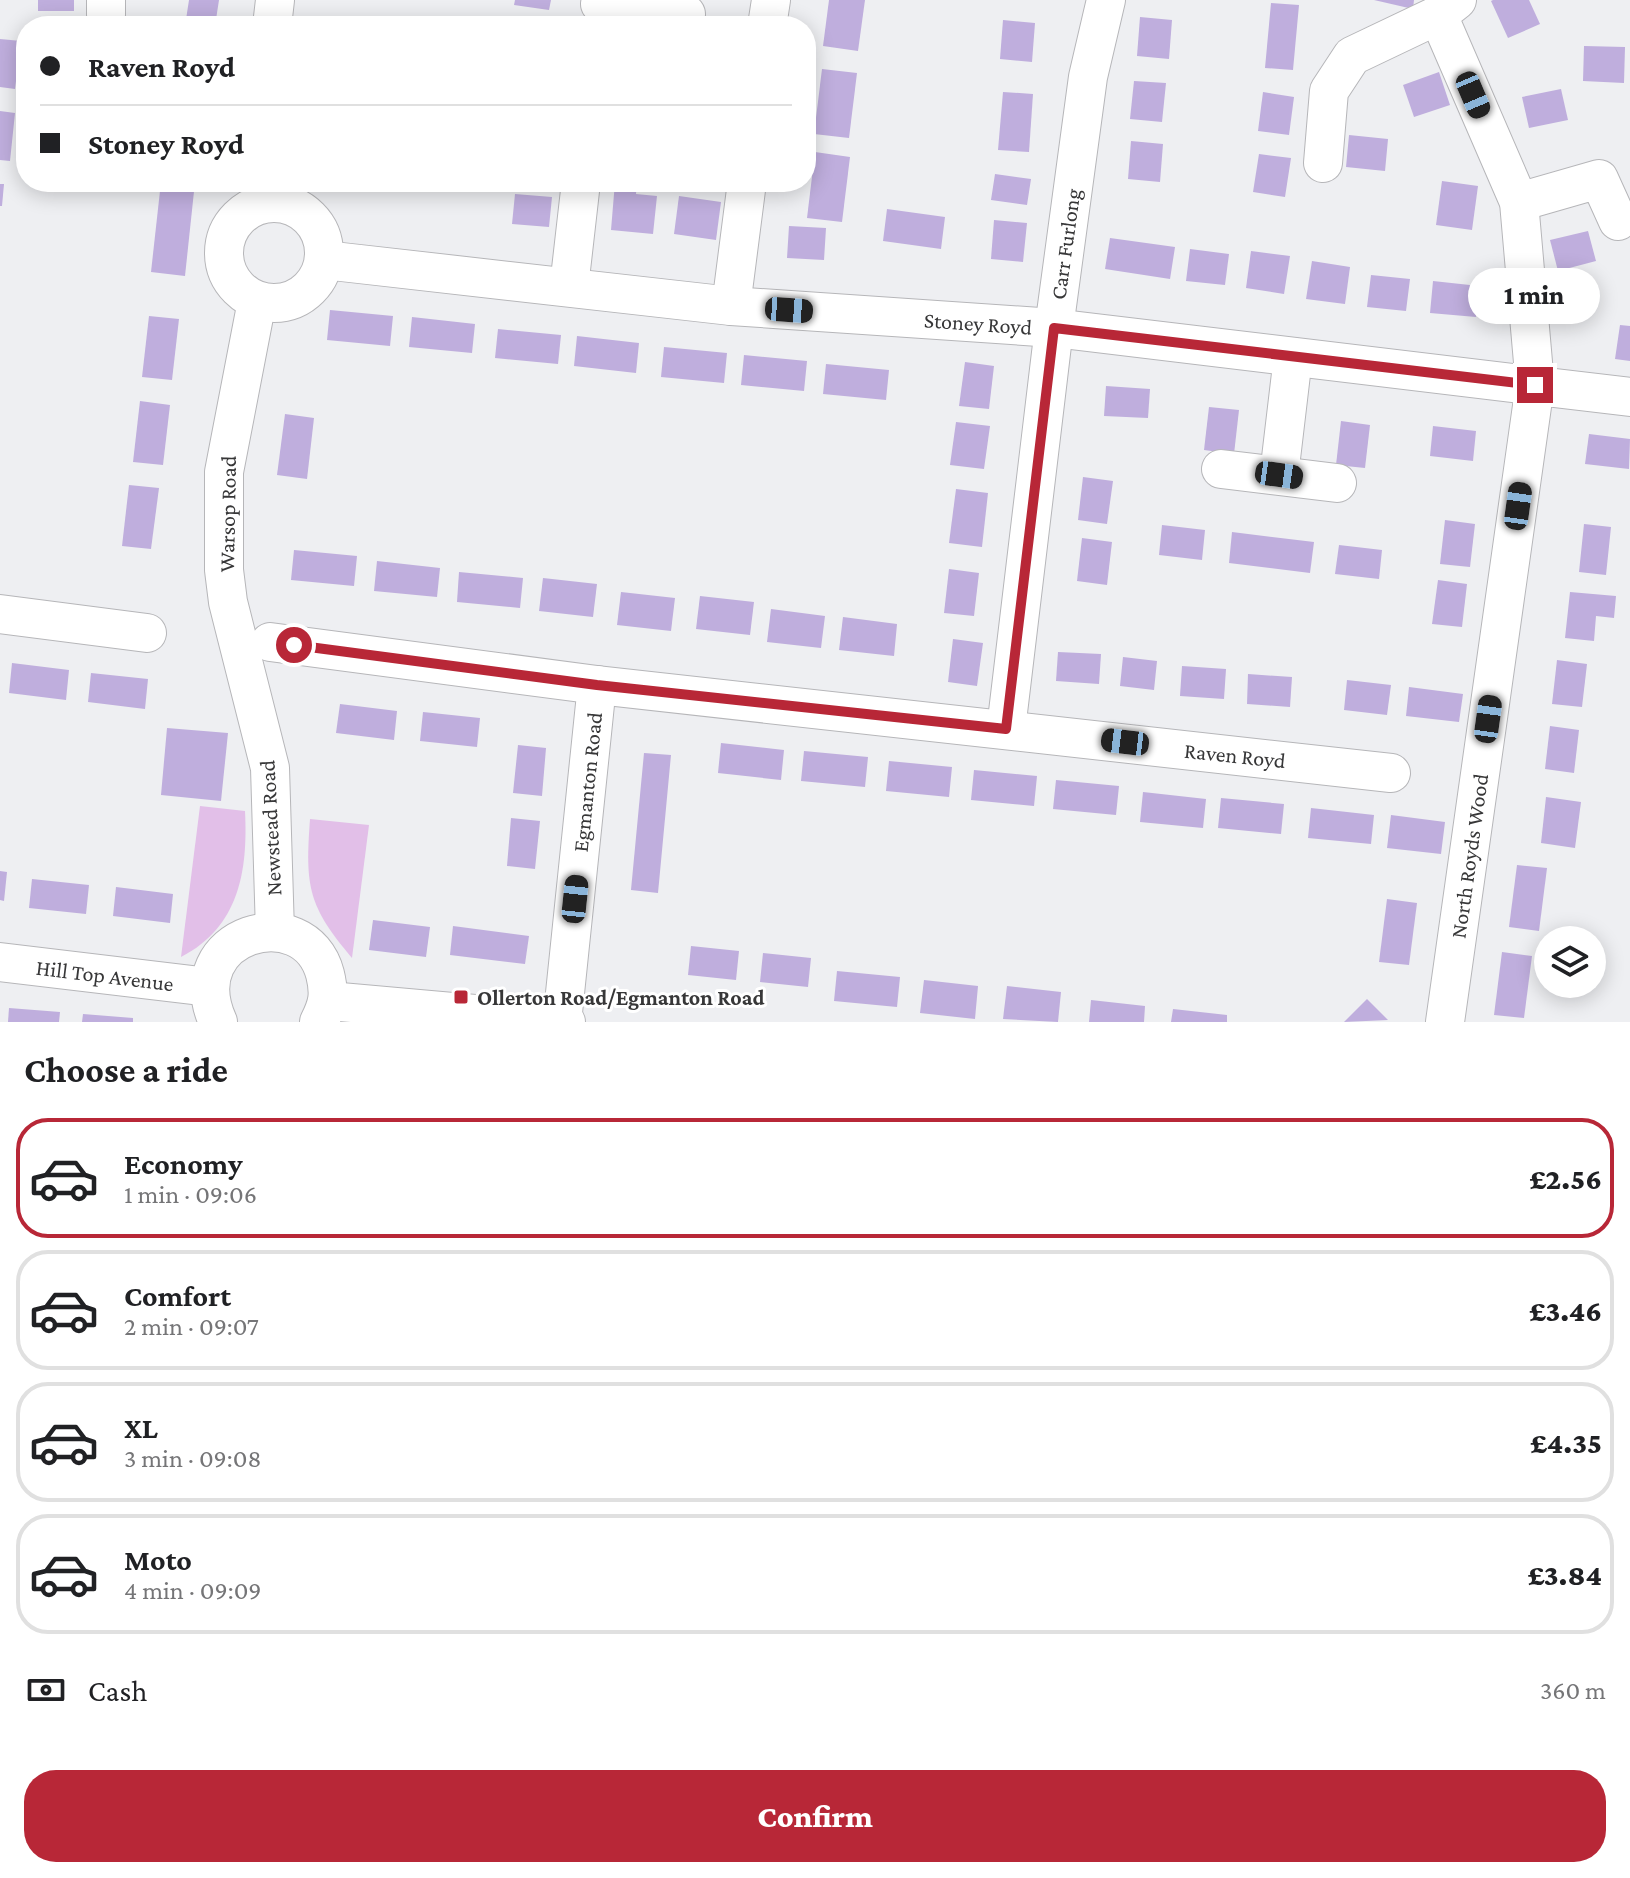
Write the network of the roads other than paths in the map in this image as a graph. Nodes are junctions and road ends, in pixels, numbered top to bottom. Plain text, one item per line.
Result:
1 (1106, 0) edge
2 (1448, 8) edge
3 (599, 10) edge
4 (686, 14) dead end
5 (1323, 163) dead end
6 (580, 192) edge
7 (746, 192) edge
8 (265, 193) edge
9 (1519, 202) junction
10 (1618, 221) dead end
11 (324, 260) junction
12 (569, 287) junction
13 (257, 301) junction
14 (731, 306) junction
15 (1054, 328) junction
16 (1293, 357) junction
17 (1535, 385) junction
18 (1630, 397) edge
19 (1221, 469) dead end
20 (1279, 475) junction
21 (1337, 483) dead end
22 (0, 614) edge
23 (147, 633) dead end
24 (253, 637) junction
25 (597, 685) junction
26 (1006, 729) junction
27 (1391, 773) dead end
28 (275, 932) junction
29 (0, 962) edge
30 (214, 1005) edge
31 (324, 1012) edge
32 (564, 1022) edge
33 (1445, 1022) edge

1 - 15 street, Carr Furlong
2 - 5 street
2 - 9 street, North Royds Wood
3 - 4 street
6 - 12 street
7 - 14 street
8 - 11 street
8 - 13 street
9 - 10 street
9 - 17 street, North Royds Wood
11 - 12 street, Stoney Royd
11 - 13 street
12 - 14 street, Stoney Royd
13 - 24 street, Warsop Road
14 - 15 street, Stoney Royd
15 - 16 street, Stoney Royd
15 - 26 street, Carr Furlong
16 - 17 street, Stoney Royd
16 - 20 street
17 - 18 street, Stoney Royd
17 - 33 street, North Royds Wood
19 - 20 street
20 - 21 street
22 - 23 street
24 - 25 street, Raven Royd
24 - 28 street, Newstead Road
25 - 26 street, Raven Royd
25 - 32 street, Egmanton Road
26 - 27 street, Raven Royd
28 - 30 street
28 - 31 street
29 - 30 street, Hill Top Avenue
31 - 32 street

